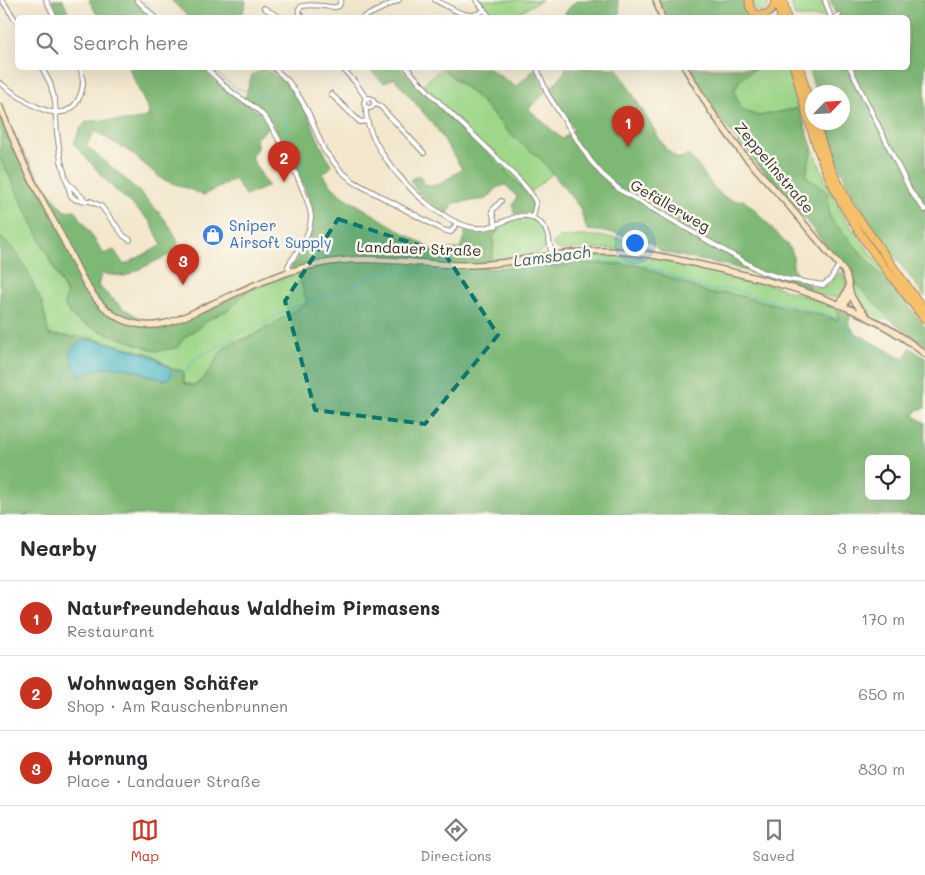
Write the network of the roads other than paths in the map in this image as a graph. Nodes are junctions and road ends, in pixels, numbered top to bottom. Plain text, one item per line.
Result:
1 (2, 0) edge
2 (46, 0) edge
3 (137, 0) edge
4 (340, 0) edge
5 (398, 0) edge
6 (435, 0) edge
7 (476, 0) edge
8 (656, 0) edge
9 (749, 0) edge
10 (776, 0) edge
11 (783, 0) edge
12 (824, 0) edge
13 (264, 8) dead end
14 (484, 10) junction
15 (54, 15) edge
16 (152, 15) edge
17 (276, 15) edge
18 (301, 15) edge
19 (368, 15) edge
20 (462, 15) edge
21 (488, 15) edge
22 (661, 15) edge
23 (755, 15) edge
24 (765, 15) edge
25 (780, 15) edge
26 (786, 15) edge
27 (831, 15) edge
28 (15, 20) edge
29 (43, 70) edge
30 (81, 70) edge
31 (208, 70) edge
32 (276, 70) edge
33 (344, 70) edge
34 (409, 70) edge
35 (538, 70) edge
36 (686, 70) edge
37 (795, 70) edge
38 (801, 70) edge
39 (851, 70) edge
40 (0, 83) edge
41 (805, 87) edge
42 (332, 94) dead end
43 (366, 98) junction
44 (374, 103) junction
45 (0, 107) edge
46 (366, 107) junction
47 (56, 113) junction
48 (368, 121) junction
49 (818, 130) edge
50 (424, 153) dead end
51 (501, 201) dead end
52 (925, 210) edge
53 (533, 218) junction
54 (457, 224) junction
55 (496, 226) junction
56 (130, 240) dead end
57 (551, 255) junction
58 (839, 265) junction
59 (290, 271) junction
60 (849, 284) junction
61 (850, 293) junction
62 (841, 306) junction
63 (925, 311) edge
64 (868, 317) junction
65 (925, 320) edge
66 (925, 354) edge

1 - 28 street
2 - 15 street
3 - 16 street
4 - 18 street
5 - 19 street
6 - 20 street
7 - 14 street
8 - 22 main road
9 - 23 highway
10 - 24 highway
10 - 25 highway
11 - 26 highway
12 - 27 street
13 - 17 street
14 - 20 street
14 - 21 street
29 - 47 street
30 - 47 street
31 - 59 street
32 - 54 street
33 - 43 street
34 - 53 street
35 - 58 street, Gefällerweg
36 - 58 main road, Zeppelinstraße
37 - 65 highway
38 - 41 highway
39 - 52 street
40 - 47 street
42 - 48 street
43 - 44 street
43 - 46 street
44 - 46 street
44 - 50 street
45 - 59 main road, Landauer Straße
46 - 48 street
47 - 56 street
48 - 54 street
49 - 63 highway
51 - 55 street
53 - 55 street
53 - 57 street
54 - 55 street
57 - 59 main road, Landauer Straße
57 - 62 main road, Landauer Straße
58 - 60 main road, Zeppelinstraße
60 - 61 main road
60 - 62 main road
61 - 62 main road
61 - 64 main road
62 - 64 main road, Landauer Straße
64 - 66 main road, Landauer Straße

